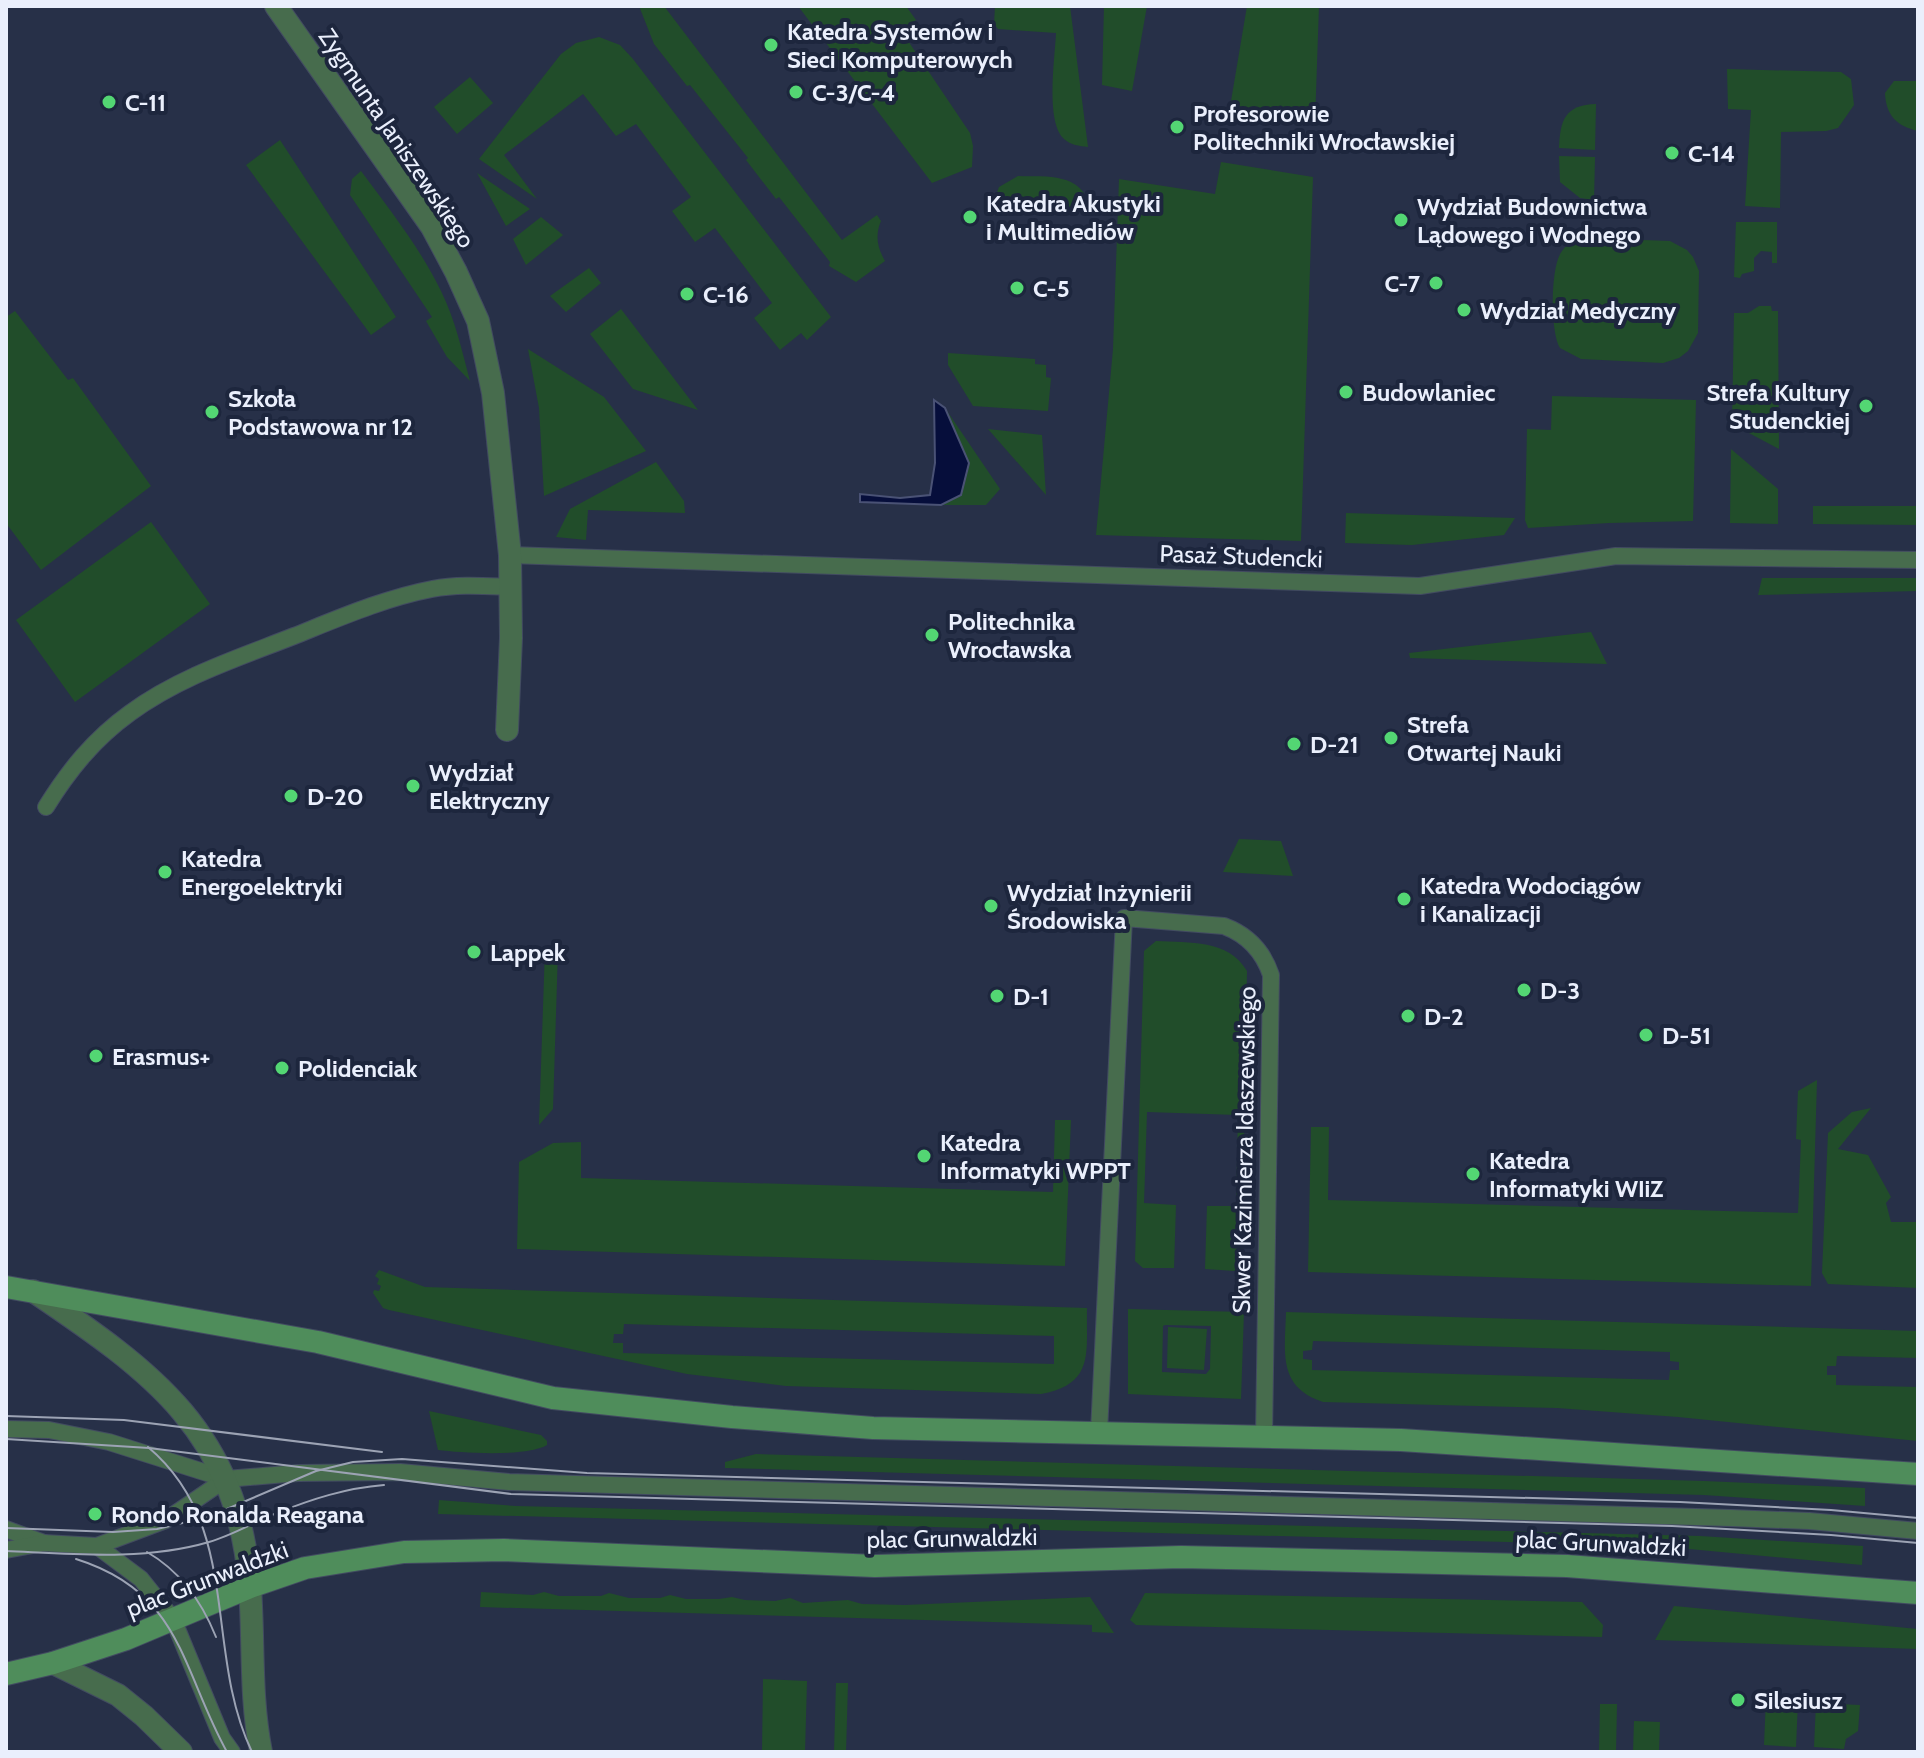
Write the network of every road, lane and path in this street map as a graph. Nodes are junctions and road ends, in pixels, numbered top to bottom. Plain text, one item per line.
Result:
1 (276, 6) edge
2 (510, 555) junction
3 (1918, 560) edge
4 (510, 587) junction
5 (507, 730) dead end
6 (46, 807) dead end
7 (6, 1287) edge
8 (32, 1290) junction
9 (6, 1429) edge
10 (1099, 1432) junction
11 (1264, 1436) junction
12 (1918, 1474) edge
13 (226, 1479) junction
14 (6, 1529) edge
15 (1918, 1531) edge
16 (44, 1543) junction
17 (97, 1546) junction
18 (6, 1550) edge
19 (250, 1587) junction
20 (1918, 1593) edge
21 (173, 1619) junction
22 (53, 1663) junction
23 (6, 1674) edge
24 (181, 1752) edge
25 (232, 1752) edge
26 (261, 1752) edge

1 - 2 street, Zygmunta Janiszewskiego
2 - 3 lane, Pasaż Studencki
2 - 4 street, Zygmunta Janiszewskiego
4 - 5 street, Zygmunta Janiszewskiego
4 - 6 lane
7 - 8 main road
8 - 10 main road
8 - 13 street
9 - 13 lane
10 - 11 main road
10 - 11 lane, Skwer Kazimierza Idaszewskiego
11 - 12 main road
13 - 15 lane
13 - 17 lane
13 - 19 street
14 - 16 lane
16 - 17 lane
16 - 18 lane
17 - 21 lane
19 - 20 main road, plac Grunwaldzki
19 - 21 main road, plac Grunwaldzki
19 - 26 street
21 - 22 main road, plac Grunwaldzki
21 - 25 lane
22 - 23 main road, plac Grunwaldzki
22 - 24 street

